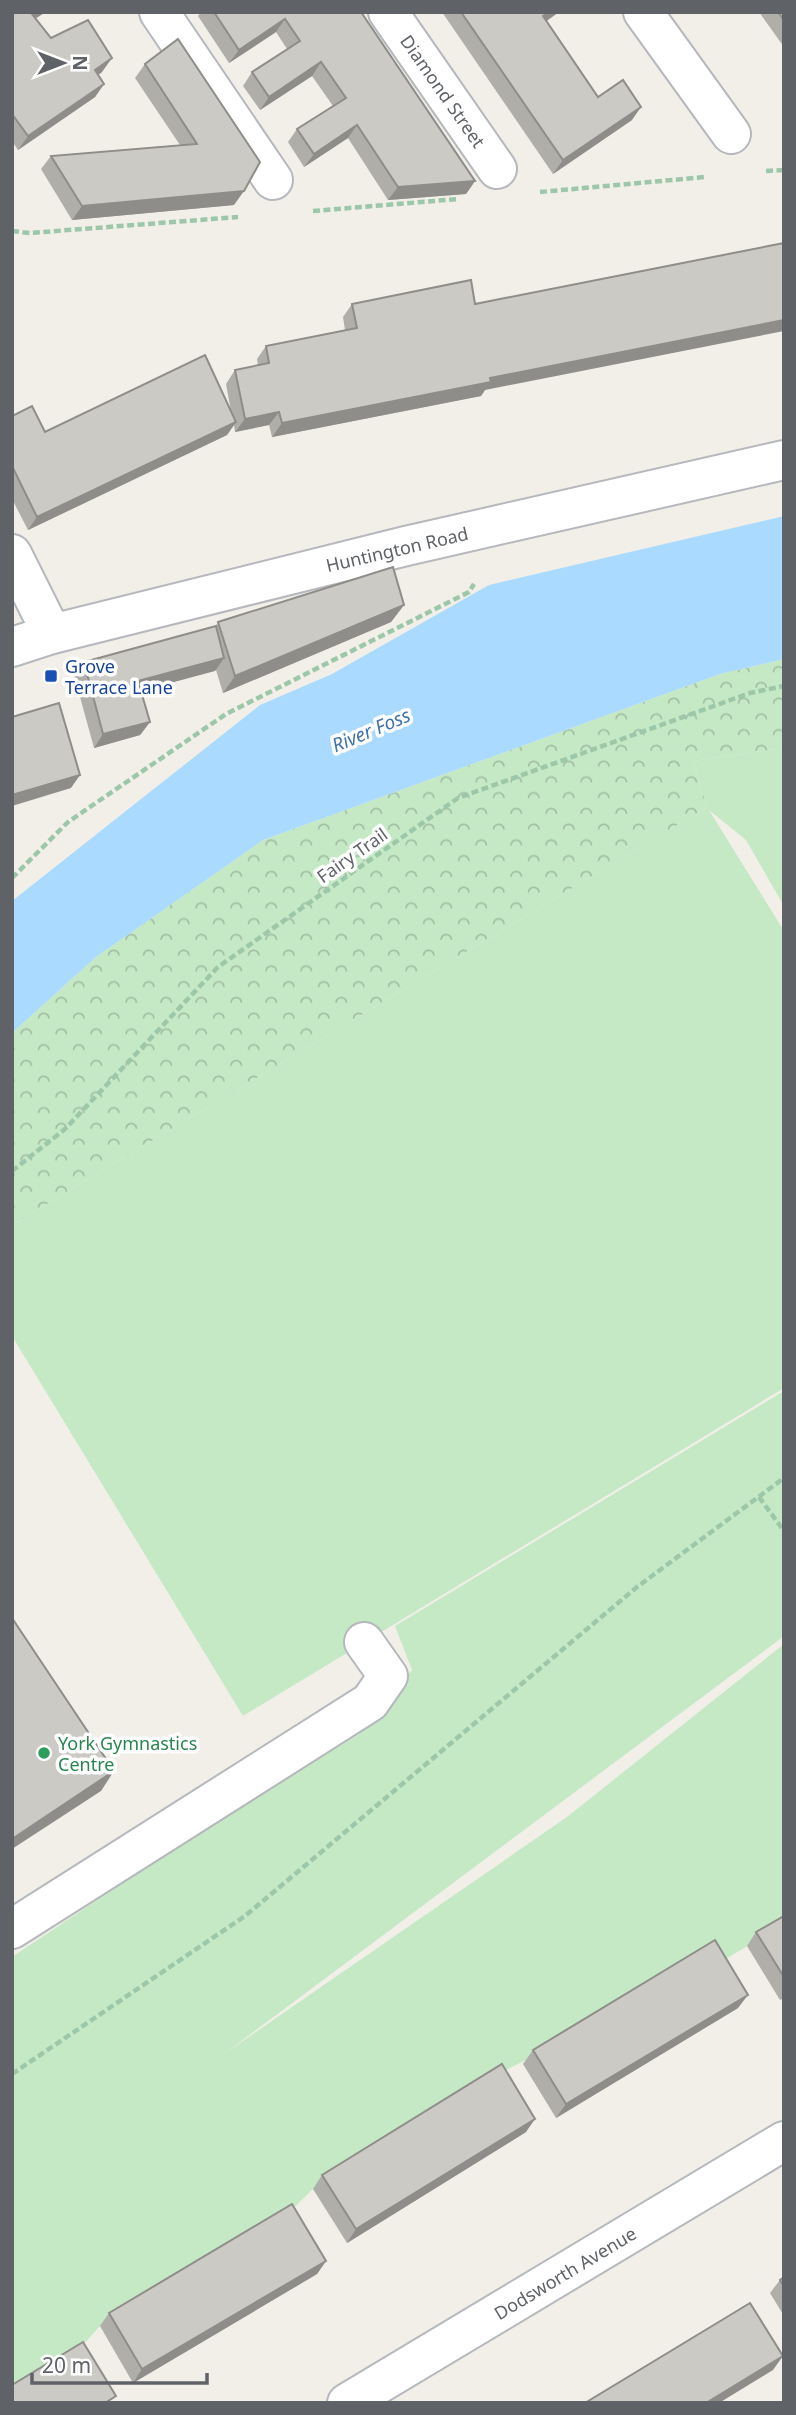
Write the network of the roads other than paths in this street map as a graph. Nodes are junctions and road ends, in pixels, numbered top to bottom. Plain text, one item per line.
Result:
1 (159, 12) edge
2 (388, 12) edge
3 (643, 12) edge
4 (730, 134) dead end
5 (497, 169) dead end
6 (273, 180) dead end
7 (784, 460) edge
8 (12, 554) edge
9 (52, 634) junction
10 (12, 647) edge
11 (364, 1642) dead end
12 (12, 1928) edge
13 (784, 2141) edge
14 (346, 2403) edge

1 - 6 street
2 - 5 street, Diamond Street
3 - 4 street
7 - 9 street, Huntington Road
8 - 9 street
9 - 10 street, Huntington Road
11 - 12 street
13 - 14 street, Dodsworth Avenue

